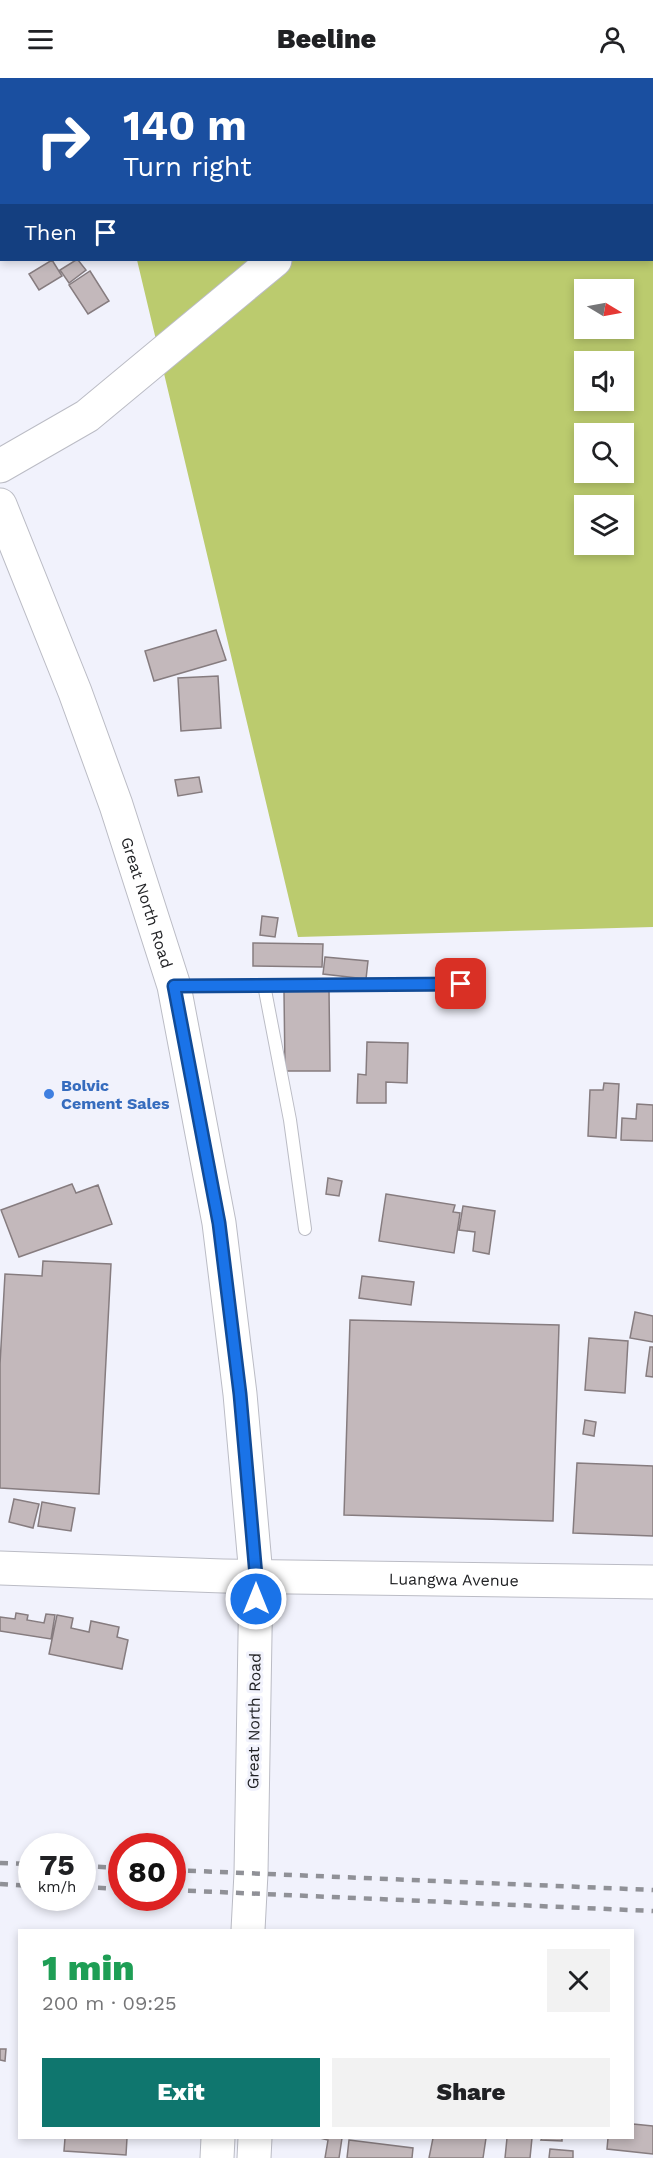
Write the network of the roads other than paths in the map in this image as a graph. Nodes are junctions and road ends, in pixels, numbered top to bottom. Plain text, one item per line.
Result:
1 (274, 261) edge
2 (0, 466) edge
3 (0, 505) edge
4 (461, 984) dead end
5 (264, 985) junction
6 (174, 986) junction
7 (306, 1228) dead end
8 (0, 1568) edge
9 (256, 1576) junction
10 (653, 1582) edge
11 (248, 1929) edge
12 (218, 2139) edge
13 (255, 2139) edge
14 (217, 2158) edge
15 (254, 2158) edge

1 - 2 main road
3 - 6 main road, Great North Road
4 - 5 lane
5 - 6 lane
5 - 7 lane
6 - 9 main road, Great North Road
8 - 9 main road, Luangwa Avenue
9 - 10 main road, Luangwa Avenue
9 - 11 main road, Great North Road
12 - 14 main road
13 - 15 main road

